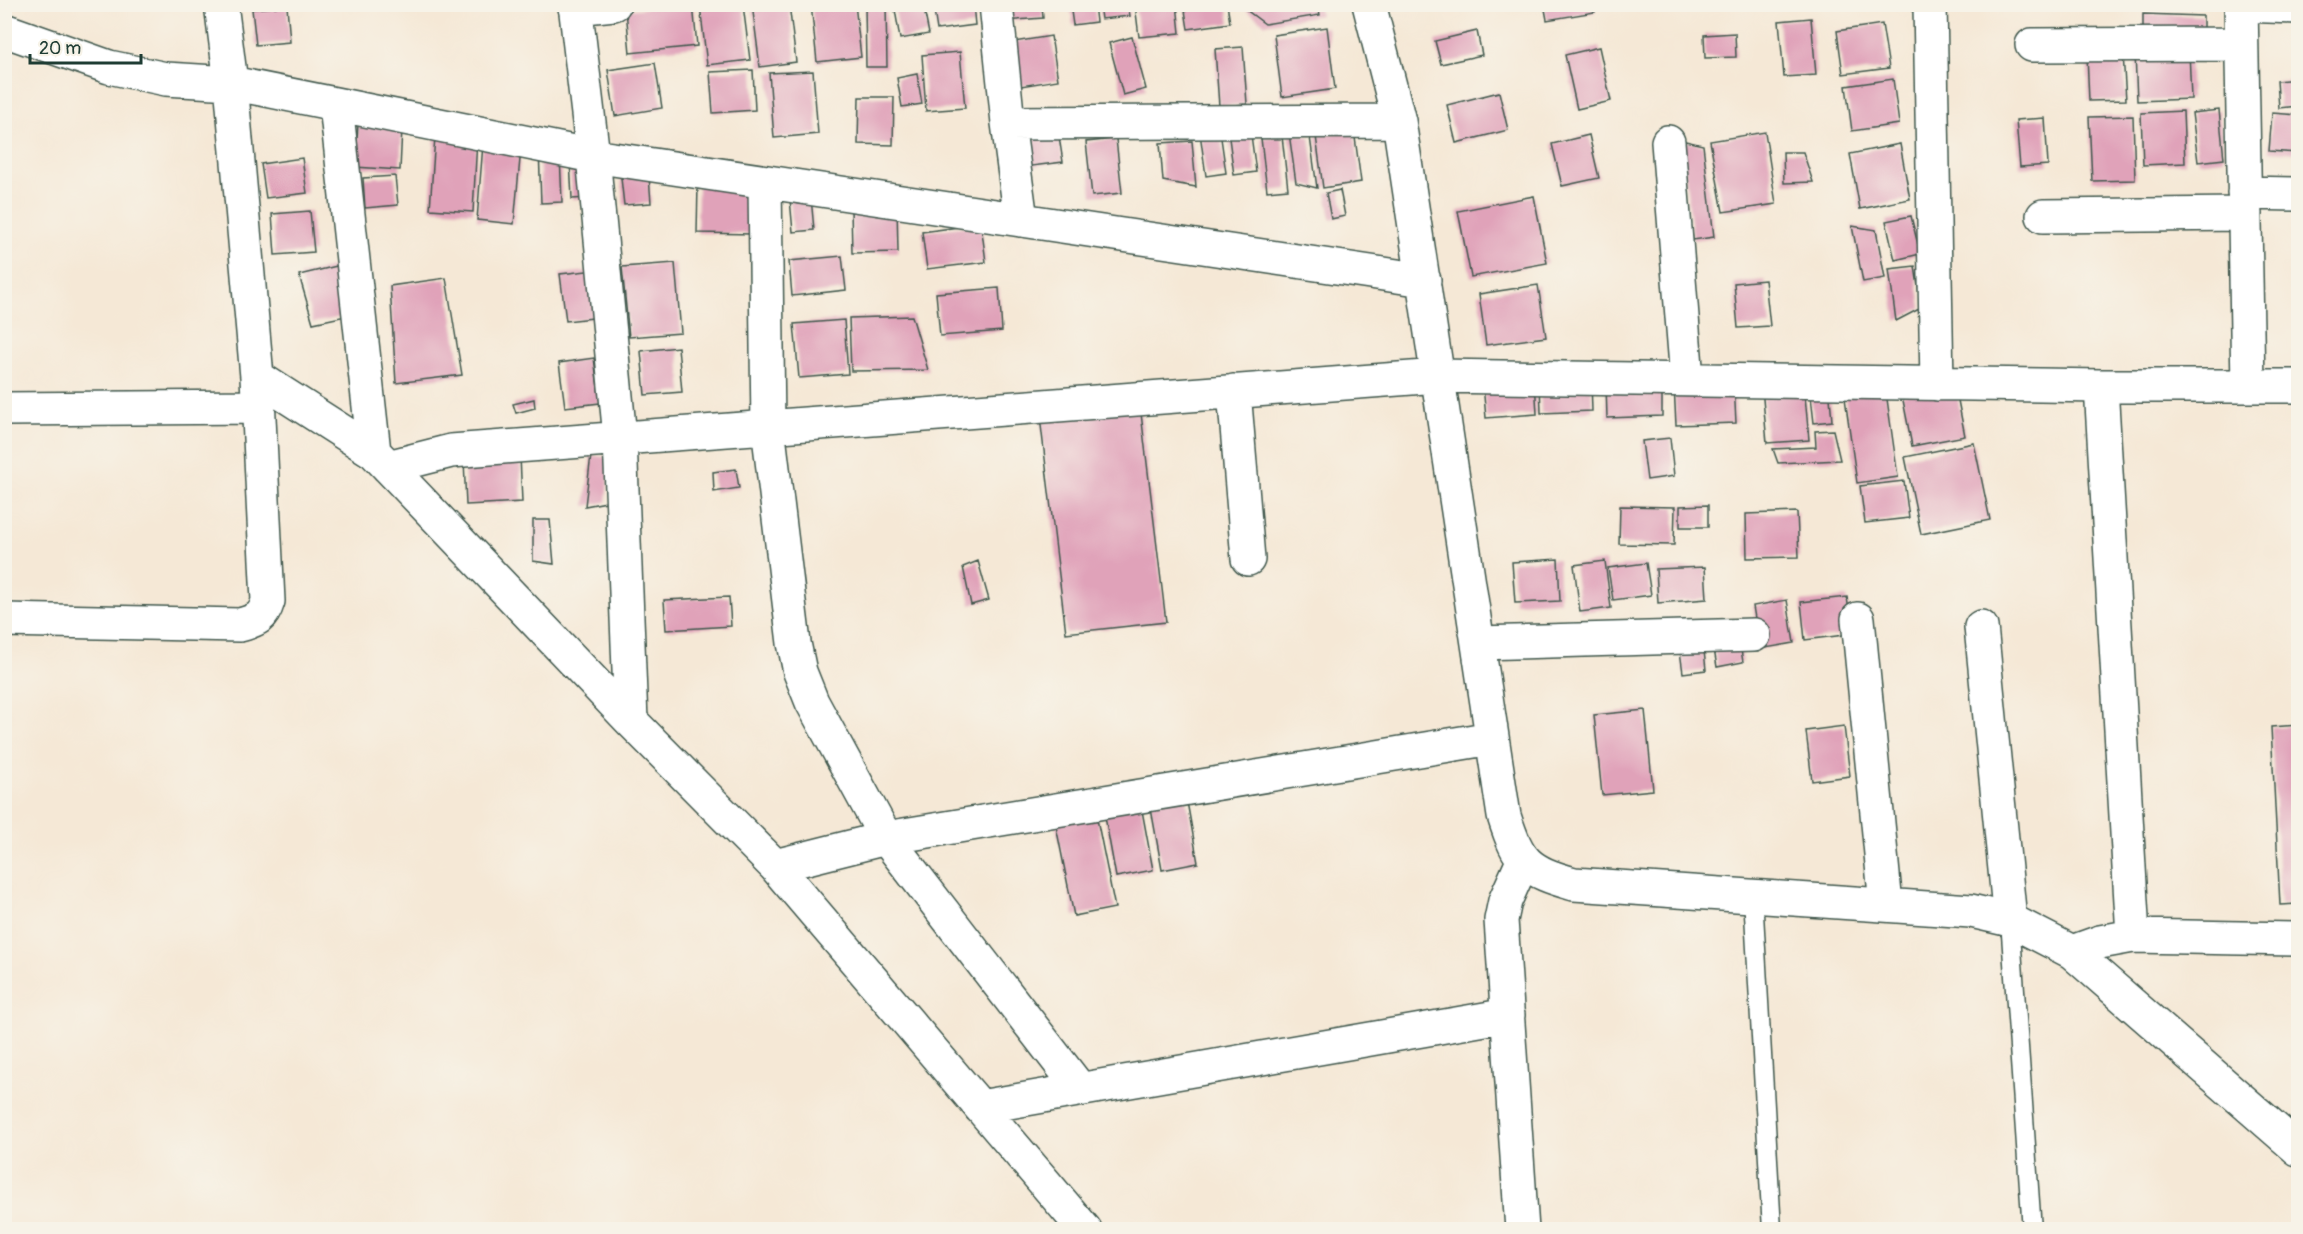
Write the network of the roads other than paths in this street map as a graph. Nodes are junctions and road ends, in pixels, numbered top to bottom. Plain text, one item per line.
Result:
1 (221, 4) edge
2 (614, 4) edge
3 (996, 4) edge
4 (1369, 4) edge
5 (1930, 4) edge
6 (2241, 5) edge
7 (575, 6) edge
8 (2298, 7) edge
9 (4, 30) edge
10 (2032, 45) dead end
11 (2241, 45) junction
12 (231, 83) junction
13 (336, 105) junction
14 (1399, 121) junction
15 (1008, 123) junction
16 (1668, 142) dead end
17 (593, 156) junction
18 (765, 182) junction
19 (2298, 194) edge
20 (2245, 203) junction
21 (2043, 216) dead end
22 (1021, 220) junction
23 (1424, 280) junction
24 (1438, 376) junction
25 (1687, 379) junction
26 (1937, 384) junction
27 (2101, 386) junction
28 (2248, 386) junction
29 (2298, 387) edge
30 (1234, 391) junction
31 (258, 392) junction
32 (4, 408) edge
33 (768, 427) junction
34 (620, 438) junction
35 (381, 459) junction
36 (1248, 559) dead end
37 (1858, 619) dead end
38 (4, 620) edge
39 (1982, 627) dead end
40 (1754, 635) dead end
41 (1478, 643) junction
42 (630, 721) junction
43 (1492, 738) junction
44 (886, 838) junction
45 (1523, 861) junction
46 (775, 866) junction
47 (1753, 896) junction
48 (1886, 905) junction
49 (2010, 920) junction
50 (2133, 936) junction
51 (2298, 939) edge
52 (2072, 952) junction
53 (1508, 1015) junction
54 (1080, 1089) junction
55 (980, 1107) junction
56 (2298, 1149) edge
57 (1085, 1230) edge
58 (1522, 1230) edge
59 (1773, 1230) edge
60 (2032, 1230) edge

1 - 12 street
2 - 7 street
3 - 15 street
4 - 14 street
5 - 26 street
6 - 8 street
6 - 11 street
7 - 17 street
9 - 12 street
10 - 11 street
11 - 20 street
12 - 13 street
12 - 31 street
13 - 17 street
13 - 35 street
14 - 15 street
14 - 23 street
15 - 22 street
16 - 25 street
17 - 18 street
17 - 34 street
18 - 22 street
18 - 33 street
19 - 20 street
20 - 21 street
20 - 28 street
22 - 23 street
23 - 24 street
24 - 25 street
24 - 30 street
24 - 41 street
25 - 26 street
26 - 27 street
27 - 28 street
27 - 50 street
28 - 29 street
30 - 33 street
30 - 36 street
31 - 32 street
31 - 35 street
31 - 38 street
33 - 34 street
33 - 44 street
34 - 35 street
34 - 42 street
35 - 42 street
37 - 48 street
39 - 49 street
40 - 41 street
41 - 43 street
42 - 46 street
43 - 44 street
43 - 45 street
44 - 46 street
44 - 54 street
45 - 47 street
45 - 53 street
46 - 55 street
47 - 48 street
47 - 59 lane
48 - 49 street
49 - 52 street
49 - 60 lane
50 - 51 street
50 - 52 street
52 - 56 street
53 - 54 street
53 - 58 street
54 - 55 street
55 - 57 street

